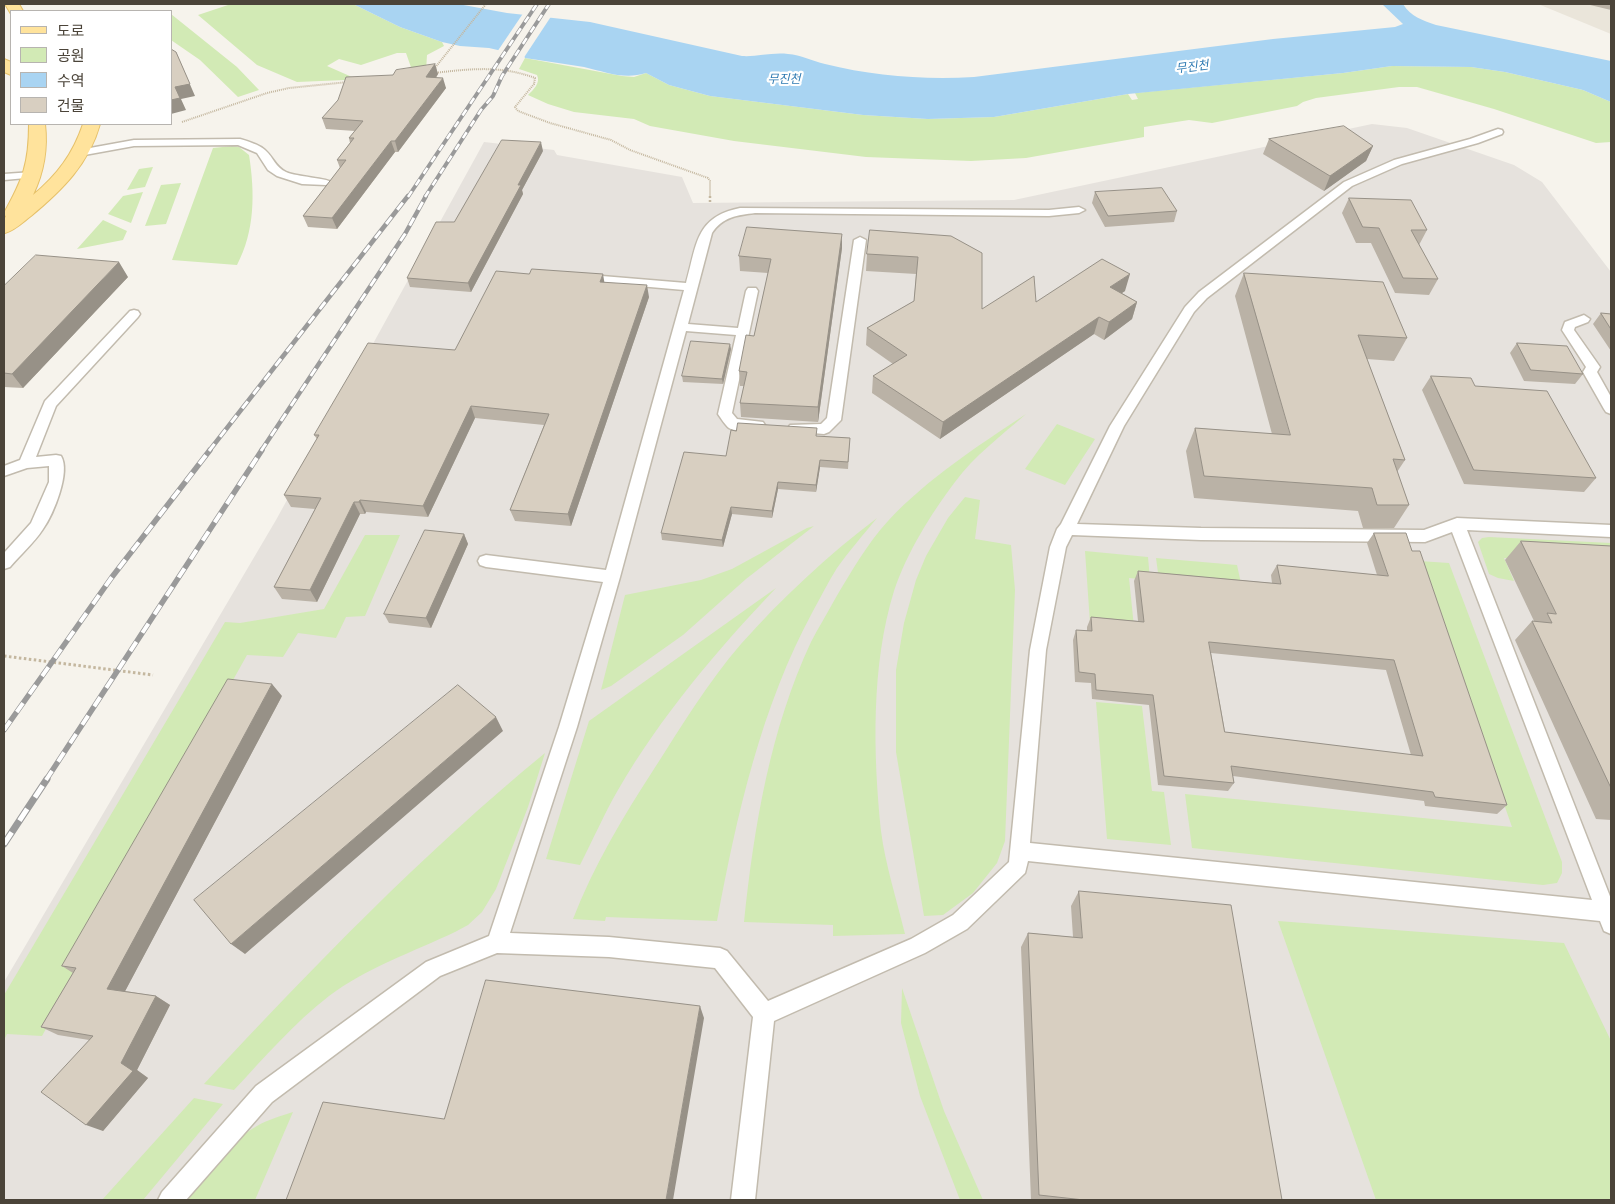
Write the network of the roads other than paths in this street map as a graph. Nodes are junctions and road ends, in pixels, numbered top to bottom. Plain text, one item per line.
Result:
1 (37, 125) edge
2 (91, 125) edge
3 (1498, 132) dead end
4 (81, 149) junction
5 (33, 175) junction
6 (4, 177) edge
7 (326, 182) edge
8 (1079, 210) dead end
9 (5, 227) edge
10 (860, 240) dead end
11 (569, 276) edge
12 (692, 287) junction
13 (752, 291) dead end
14 (134, 314) dead end
15 (1584, 320) dead end
16 (681, 327) junction
17 (743, 332) junction
18 (1611, 409) edge
19 (26, 463) junction
20 (4, 471) edge
21 (1457, 524) junction
22 (1065, 528) junction
23 (1611, 531) edge
24 (486, 560) dead end
25 (4, 563) edge
26 (612, 577) junction
27 (1020, 851) junction
28 (1610, 916) edge
29 (497, 943) junction
30 (764, 1014) junction
31 (170, 1200) edge
32 (743, 1200) edge

1 - 5 main road
2 - 4 main road
3 - 22 lane
4 - 7 lane
4 - 9 main road
5 - 6 lane
5 - 9 main road
8 - 12 lane
10 - 17 lane
11 - 12 lane
12 - 16 lane
13 - 17 lane
14 - 19 lane
15 - 18 lane
16 - 17 lane
16 - 26 lane
19 - 20 lane
19 - 25 lane
21 - 22 lane
21 - 23 lane
21 - 28 lane
22 - 27 lane
24 - 26 lane
26 - 29 lane
27 - 28 lane
27 - 30 lane
29 - 30 lane
29 - 31 lane
30 - 32 lane

